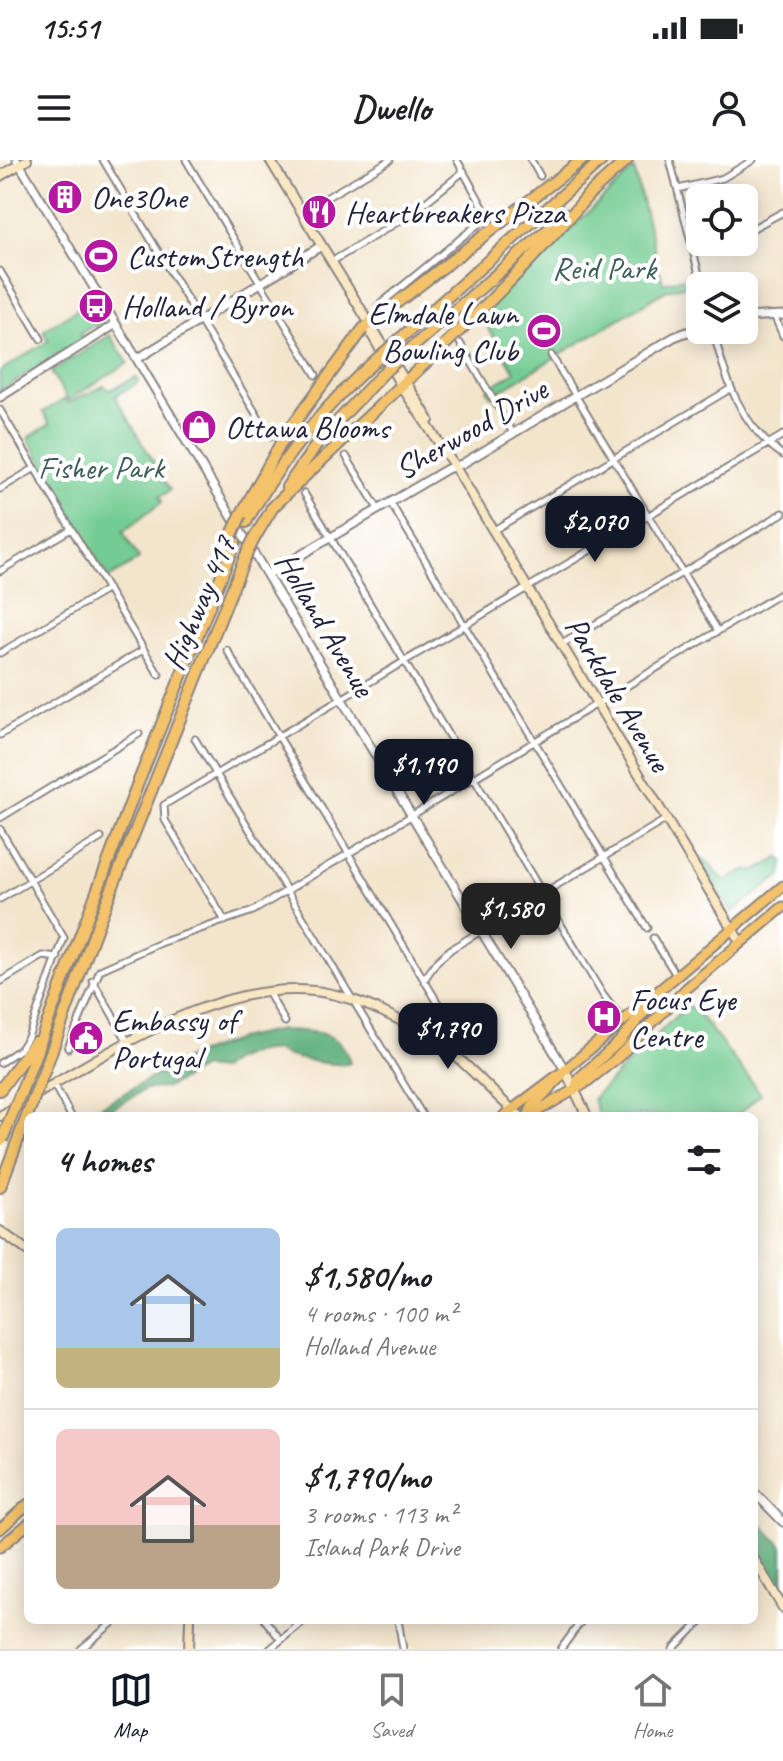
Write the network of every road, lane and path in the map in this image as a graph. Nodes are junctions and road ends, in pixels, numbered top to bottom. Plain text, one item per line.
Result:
1 (103, 160) edge
2 (186, 160) edge
3 (271, 160) edge
4 (390, 160) edge
5 (457, 160) edge
6 (531, 160) edge
7 (582, 160) edge
8 (602, 160) edge
9 (627, 160) edge
10 (670, 160) edge
11 (753, 160) edge
12 (21, 162) edge
13 (464, 171) junction
14 (0, 176) edge
15 (540, 176) dead end
16 (678, 189) junction
17 (590, 193) junction
18 (783, 212) edge
19 (304, 216) junction
20 (686, 221) edge
21 (758, 225) edge
22 (320, 244) junction
23 (331, 262) junction
24 (0, 271) edge
25 (261, 285) junction
26 (378, 306) dead end
27 (778, 315) edge
28 (758, 316) edge
29 (201, 321) junction
30 (369, 323) junction
31 (116, 324) junction
32 (686, 332) edge
33 (783, 336) edge
34 (41, 339) dead end
35 (460, 343) dead end
36 (717, 344) edge
37 (551, 355) dead end
38 (137, 359) junction
39 (316, 375) dead end
40 (405, 384) junction
41 (730, 389) junction
42 (576, 396) junction
43 (0, 397) edge
44 (0, 410) edge
45 (514, 434) junction
46 (783, 435) edge
47 (270, 437) dead end
48 (767, 444) junction
49 (783, 455) edge
50 (346, 456) dead end
51 (614, 458) junction
52 (455, 467) junction
53 (35, 468) junction
54 (0, 489) edge
55 (304, 493) dead end
56 (390, 502) junction
57 (271, 509) junction
58 (378, 509) junction
59 (783, 513) edge
60 (648, 515) junction
61 (243, 518) junction
62 (72, 528) junction
63 (493, 531) junction
64 (331, 539) junction
65 (0, 571) edge
66 (682, 572) junction
67 (267, 575) junction
68 (527, 587) junction
69 (108, 589) junction
70 (783, 592) edge
71 (463, 623) junction
72 (718, 631) junction
73 (561, 645) junction
74 (143, 650) junction
75 (227, 650) dead end
76 (0, 653) edge
77 (403, 661) junction
78 (159, 675) dead end
79 (341, 698) junction
80 (597, 705) junction
81 (139, 734) dead end
82 (0, 735) edge
83 (277, 737) junction
84 (195, 739) dead end
85 (535, 741) junction
86 (217, 772) junction
87 (475, 778) junction
88 (412, 817) junction
89 (0, 818) edge
90 (665, 820) junction
91 (0, 829) edge
92 (101, 838) dead end
93 (349, 855) junction
94 (604, 857) junction
95 (31, 881) junction
96 (783, 886) edge
97 (287, 891) junction
98 (543, 893) junction
99 (0, 899) edge
100 (783, 907) edge
101 (225, 921) junction
102 (647, 928) dead end
103 (731, 930) junction
104 (480, 931) junction
105 (653, 938) dead end
106 (740, 942) junction
107 (58, 958) junction
108 (676, 975) junction
109 (93, 980) junction
110 (424, 980) junction
111 (0, 982) edge
112 (268, 992) junction
113 (356, 1003) junction
114 (622, 1020) junction
115 (285, 1022) dead end
116 (44, 1027) junction
117 (128, 1043) junction
118 (68, 1048) dead end
119 (458, 1058) junction
120 (0, 1063) edge
121 (565, 1070) junction
122 (54, 1085) junction
123 (0, 1090) edge
124 (575, 1090) junction
125 (29, 1112) edge
126 (69, 1112) edge
127 (421, 1112) edge
128 (509, 1112) edge
129 (513, 1112) edge
130 (530, 1112) edge
131 (536, 1112) edge
132 (585, 1112) edge
133 (0, 1116) edge
134 (24, 1124) edge
135 (1, 1144) edge
136 (0, 1187) edge
137 (0, 1231) edge
138 (24, 1248) edge
139 (758, 1496) edge
140 (24, 1508) edge
141 (783, 1522) edge
142 (24, 1527) edge
143 (0, 1529) edge
144 (0, 1547) edge
145 (758, 1566) edge
146 (783, 1608) edge
147 (111, 1624) edge
148 (190, 1624) edge
149 (268, 1624) edge
150 (300, 1624) edge
151 (399, 1624) edge
152 (579, 1624) edge
153 (698, 1624) edge
154 (298, 1626) joint
155 (281, 1640) junction
156 (81, 1649) edge
157 (189, 1649) edge
158 (270, 1649) edge
159 (403, 1649) edge
160 (561, 1649) edge
161 (673, 1649) edge

1 - 29 street
2 - 25 street
3 - 19 main road, Parkdale Avenue
4 - 19 street
5 - 13 street
6 - 15 street
7 - 30 highway
8 - 61 highway, bridge
9 - 17 highway, Highway 417
10 - 16 street
11 - 16 street
12 - 14 main road
12 - 31 street, Holland Avenue
13 - 23 street
13 - 26 street
16 - 20 street
17 - 40 highway
17 - 57 highway, Highway 417, bridge
18 - 21 street
19 - 22 main road, Parkdale Avenue
22 - 23 main road, Parkdale Avenue
22 - 25 street
23 - 30 main road, Parkdale Avenue
24 - 34 street
25 - 29 street
25 - 39 street
27 - 28 street
27 - 33 street
29 - 38 street
29 - 47 street
30 - 40 main road, Parkdale Avenue
30 - 61 highway
31 - 38 street, Holland Avenue
31 - 43 street
32 - 42 street, Sherwood Drive
35 - 45 street
36 - 41 street
37 - 42 street
38 - 67 street, Holland Avenue
40 - 52 main road, Parkdale Avenue
40 - 57 highway
41 - 48 street
41 - 51 street
42 - 45 street, Sherwood Drive
42 - 51 street
44 - 53 street
45 - 52 street, Sherwood Drive
46 - 48 street
48 - 49 street
48 - 60 street
50 - 58 street
51 - 60 street
51 - 63 street
52 - 56 street, Sherwood Drive
52 - 63 main road, Parkdale Avenue
53 - 54 street
53 - 62 street
55 - 64 street
56 - 58 street, Sherwood Drive
56 - 71 street
57 - 125 highway, Highway 417, bridge
58 - 64 street, Sherwood Drive
59 - 66 street
60 - 66 street
60 - 68 street
61 - 116 highway
62 - 65 street
62 - 69 street
63 - 68 main road, Parkdale Avenue
64 - 67 street, Sherwood Drive
64 - 77 street
66 - 72 street
66 - 73 street
67 - 79 street, Holland Avenue
68 - 71 street
68 - 73 main road, Parkdale Avenue
69 - 74 street
69 - 76 street
70 - 72 street
71 - 77 street
71 - 85 street
72 - 80 street
73 - 80 main road, Parkdale Avenue
74 - 78 street
74 - 82 street
75 - 83 street
77 - 79 street
77 - 87 street
79 - 83 street
79 - 88 street, Holland Avenue
80 - 85 street
80 - 90 main road, Parkdale Avenue
81 - 89 street
83 - 86 street
83 - 93 street
84 - 86 street
85 - 87 street
85 - 94 street
86 - 97 street
86 - 101 street
87 - 88 street
87 - 98 street
88 - 93 street
88 - 104 street, Holland Avenue
90 - 94 street
90 - 103 main road, Parkdale Avenue
91 - 95 street
92 - 95 street
93 - 97 street
93 - 110 street
94 - 98 street
94 - 102 street
95 - 99 street
95 - 107 street
96 - 103 main road
97 - 101 street
97 - 113 street
98 - 104 street
98 - 114 street
100 - 106 main road
101 - 109 street
103 - 106 main road, Parkdale Avenue
103 - 108 main road
104 - 110 street
104 - 121 street, Holland Avenue
105 - 108 street
106 - 124 main road
107 - 111 street
107 - 120 street
108 - 114 main road
108 - 124 main road
109 - 117 street
109 - 118 street
110 - 119 street
112 - 113 main road
112 - 115 street
112 - 117 main road
113 - 119 main road
113 - 127 street
114 - 121 main road
116 - 123 highway
116 - 135 highway, bridge
117 - 122 main road
119 - 128 main road
121 - 124 main road, Holland Avenue
121 - 129 main road
121 - 130 main road
122 - 126 street
122 - 133 main road
124 - 131 main road
124 - 132 main road, Holland Avenue
134 - 136 highway, Highway 417, bridge
137 - 138 main road
139 - 141 street
140 - 143 main road
142 - 144 main road
145 - 146 main road
147 - 156 street
148 - 157 main road
149 - 155 street
150 - 154 street
151 - 159 street
152 - 160 street
153 - 161 street
154 - 155 street
155 - 158 street

